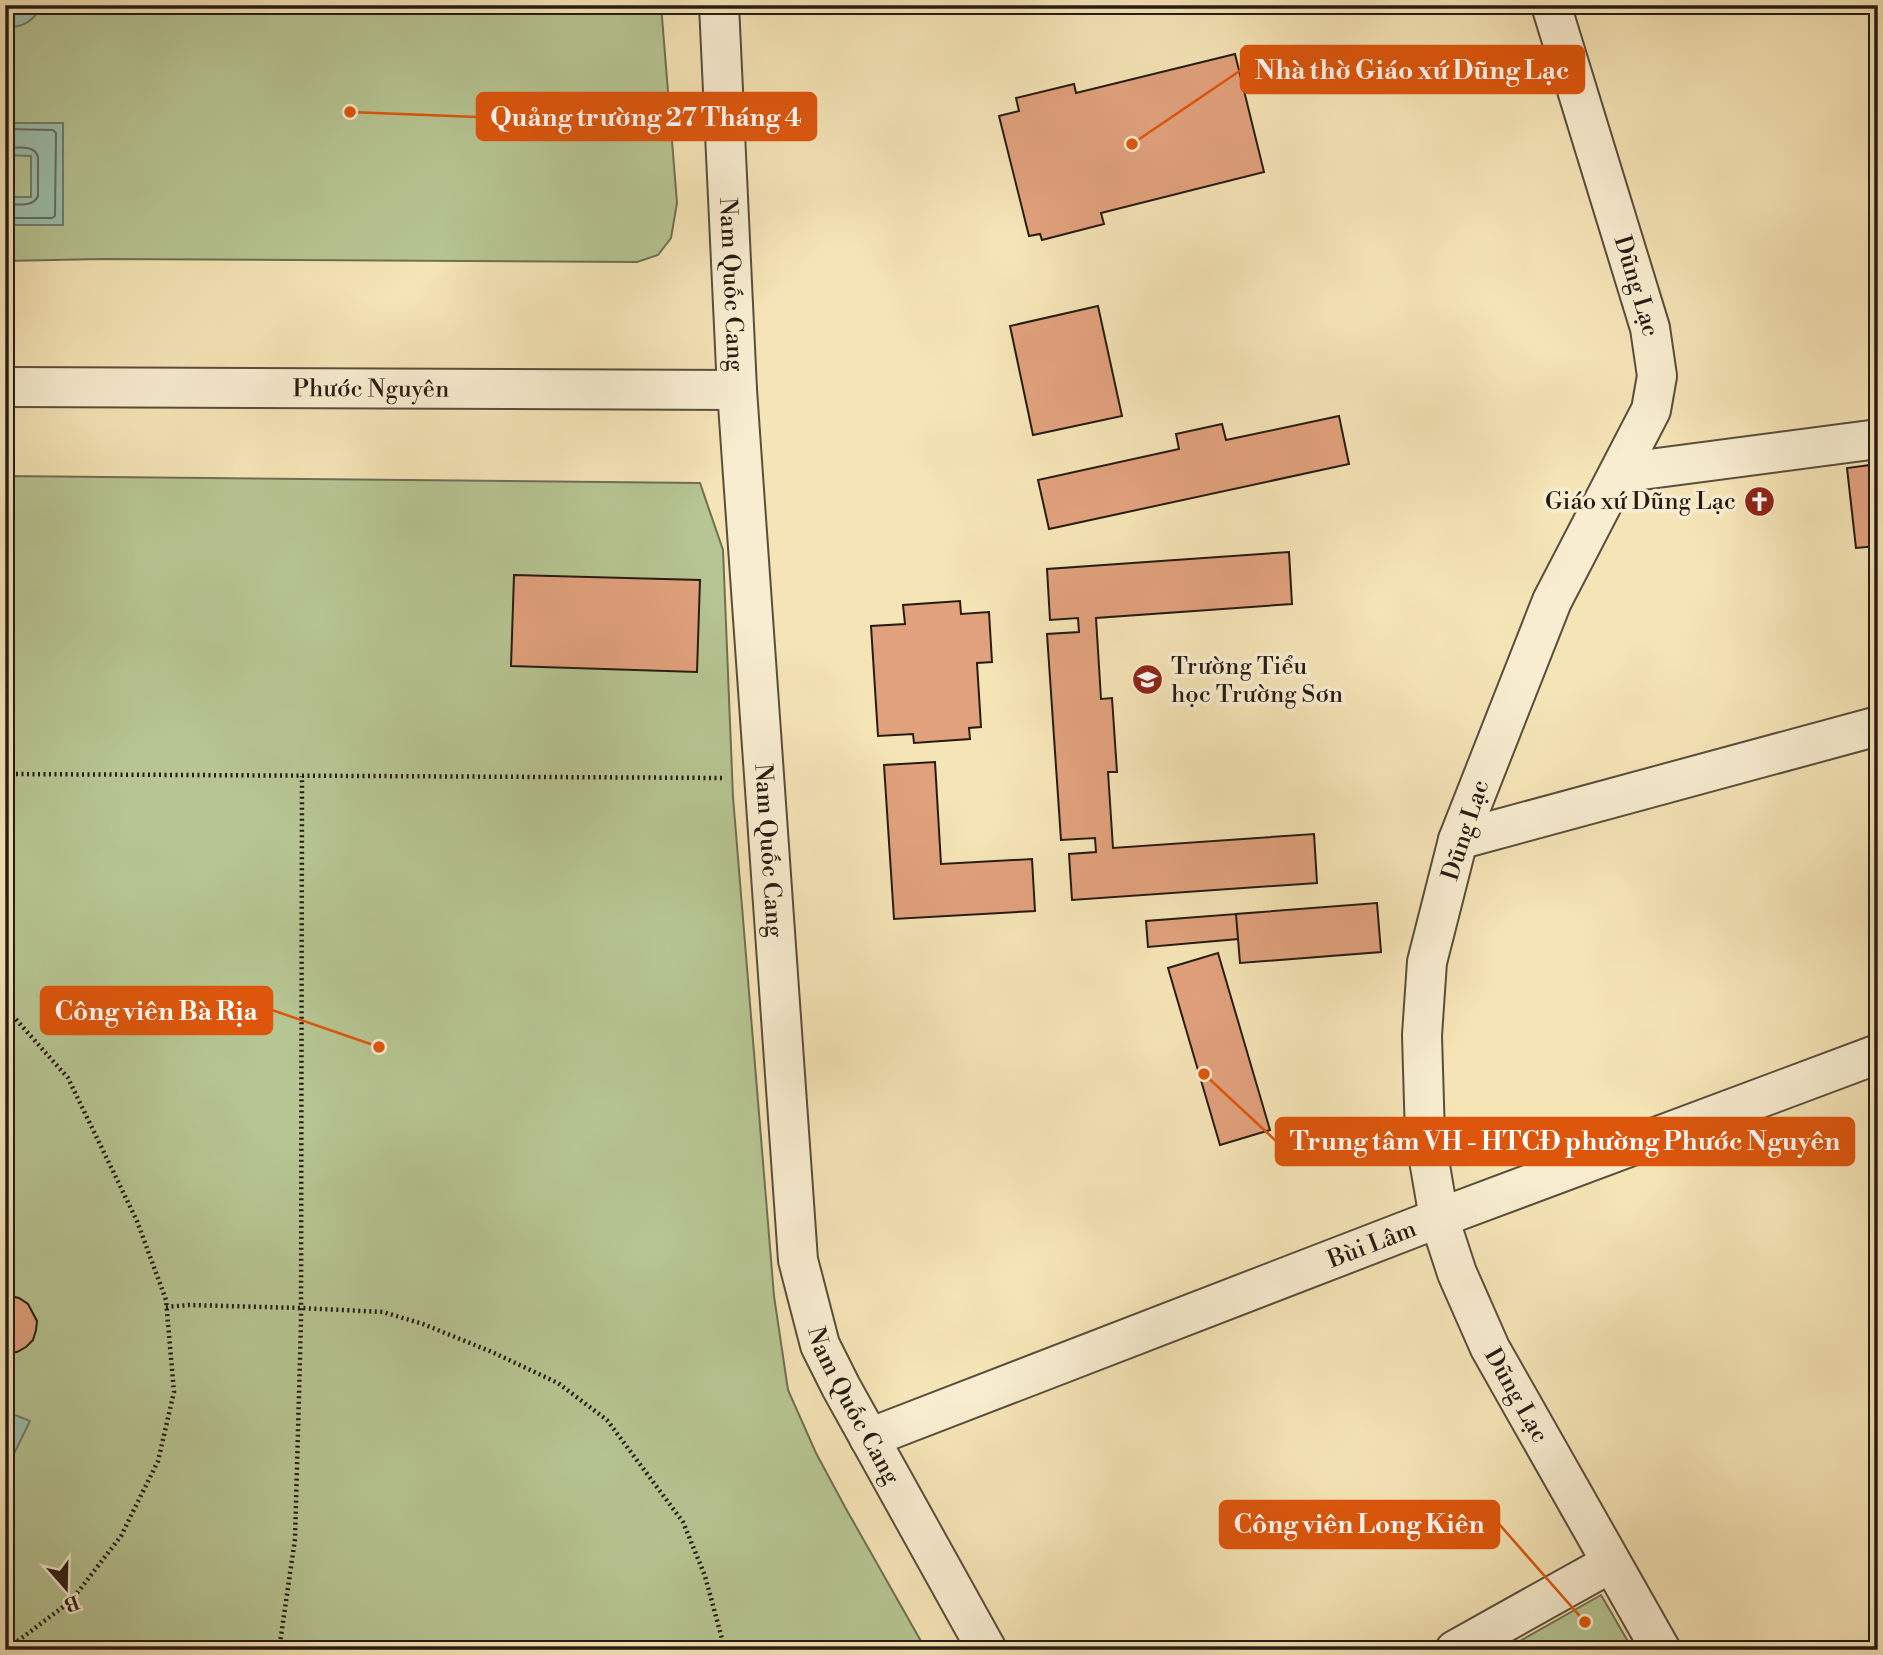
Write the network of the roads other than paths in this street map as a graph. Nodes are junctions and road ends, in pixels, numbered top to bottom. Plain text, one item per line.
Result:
1 (719, 5) edge
2 (1550, 5) edge
3 (5, 387) edge
4 (737, 390) junction
5 (1878, 439) edge
6 (1619, 472) junction
7 (1878, 726) edge
8 (1458, 840) junction
9 (1878, 1054) edge
10 (1439, 1218) junction
11 (869, 1438) junction
12 (1611, 1563) junction
13 (987, 1650) edge
14 (1455, 1650) edge
15 (1661, 1650) edge

1 - 4 street, Nam Quốc Cang
2 - 6 street, Dũng Lạc
3 - 4 street, Phước Nguyên
4 - 11 street, Nam Quốc Cang
5 - 6 street
6 - 8 street, Dũng Lạc
7 - 8 street
8 - 10 street, Dũng Lạc
9 - 10 street, Bùi Lâm
10 - 11 street, Bùi Lâm
10 - 12 street, Dũng Lạc
11 - 13 street, Nam Quốc Cang
12 - 14 street
12 - 15 street, Dũng Lạc

